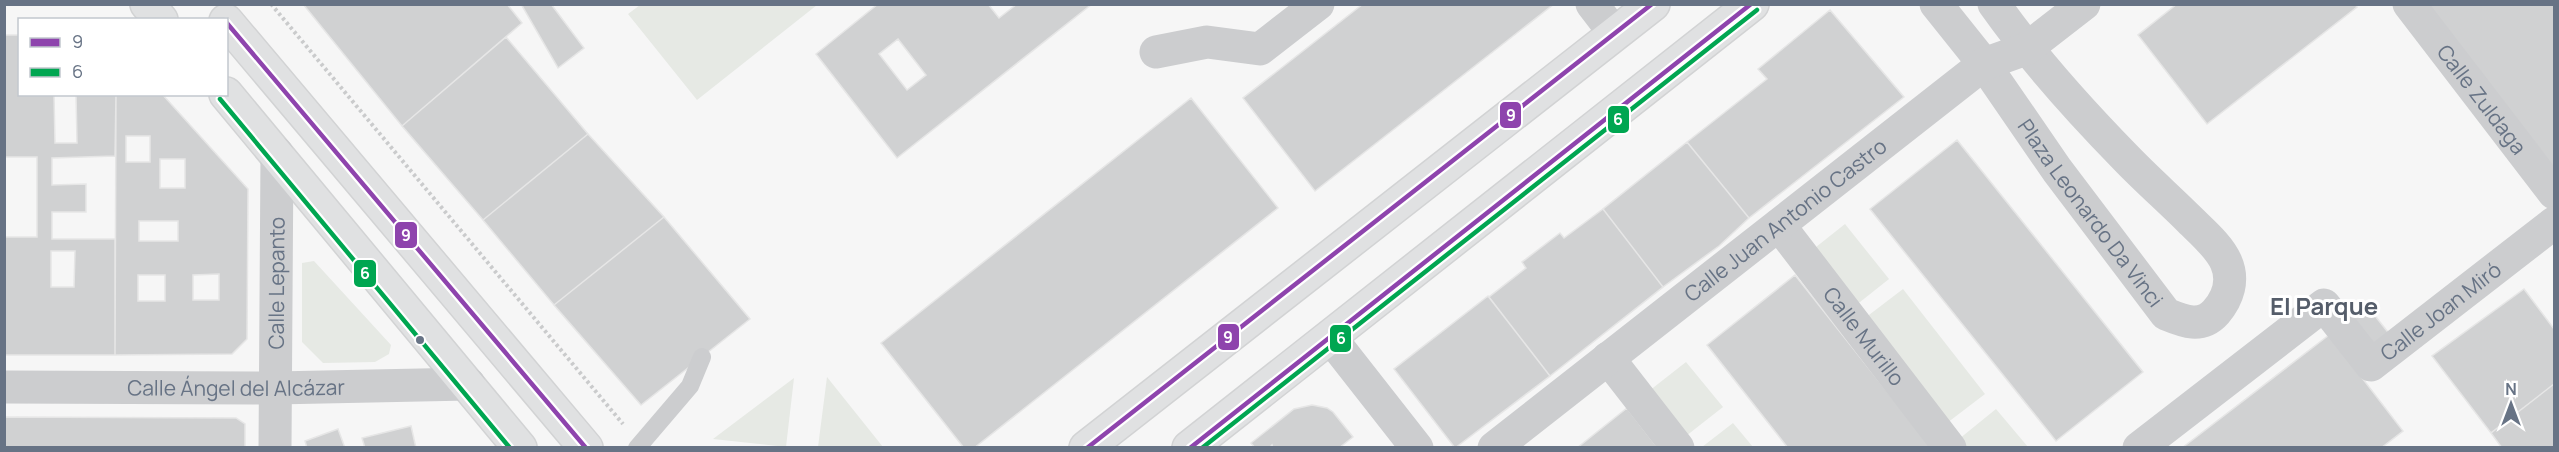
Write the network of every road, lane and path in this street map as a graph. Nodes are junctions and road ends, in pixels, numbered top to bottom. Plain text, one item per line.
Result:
1 (147, 4) edge
2 (214, 4) edge
3 (271, 4) edge
4 (1318, 4) edge
5 (1592, 4) edge
6 (1653, 4) edge
7 (1752, 4) edge
8 (1936, 4) edge
9 (1994, 4) edge
10 (2084, 4) edge
11 (2409, 4) edge
12 (158, 18) edge
13 (224, 18) edge
14 (228, 22) edge
15 (1615, 34) junction
16 (2026, 49) junction
17 (1156, 52) dead end
18 (1984, 64) junction
19 (228, 96) edge
20 (277, 153) junction
21 (2554, 194) edge
22 (1779, 225) junction
23 (2550, 237) edge
24 (1330, 336) junction
25 (702, 357) dead end
26 (1608, 358) junction
27 (469, 384) junction
28 (4, 387) edge
29 (275, 388) junction
30 (638, 446) edge
31 (275, 447) edge
32 (520, 447) edge
33 (586, 447) edge
34 (1086, 447) edge
35 (1189, 447) edge
36 (1417, 447) edge
37 (1494, 447) edge
38 (1678, 447) edge
39 (1950, 447) edge
40 (2139, 447) edge

1 - 12 street
2 - 13 street
3 - 30 path
4 - 17 street
5 - 15 street
6 - 15 street
7 - 24 street
8 - 18 street, Plaza Leonardo Da Vinci
9 - 16 street, Plaza Leonardo Da Vinci
10 - 16 street, Calle Juan Antonio Castro
11 - 21 street, Calle Zuldaga
14 - 33 street
15 - 34 street
16 - 18 street, Calle Juan Antonio Castro
16 - 18 street, Plaza Leonardo Da Vinci
18 - 22 street, Calle Juan Antonio Castro
19 - 20 street
20 - 27 street
20 - 29 street, Calle Lepanto
22 - 26 street, Calle Juan Antonio Castro
22 - 39 street, Calle Murillo
23 - 40 street, Calle Joan Miró
24 - 35 street
24 - 36 street
25 - 30 lane
26 - 37 street, Calle Juan Antonio Castro
26 - 38 street
27 - 29 street, Calle Ángel del Alcázar
27 - 32 street
28 - 29 street, Calle Ángel del Alcázar
29 - 31 street, Calle Lepanto

